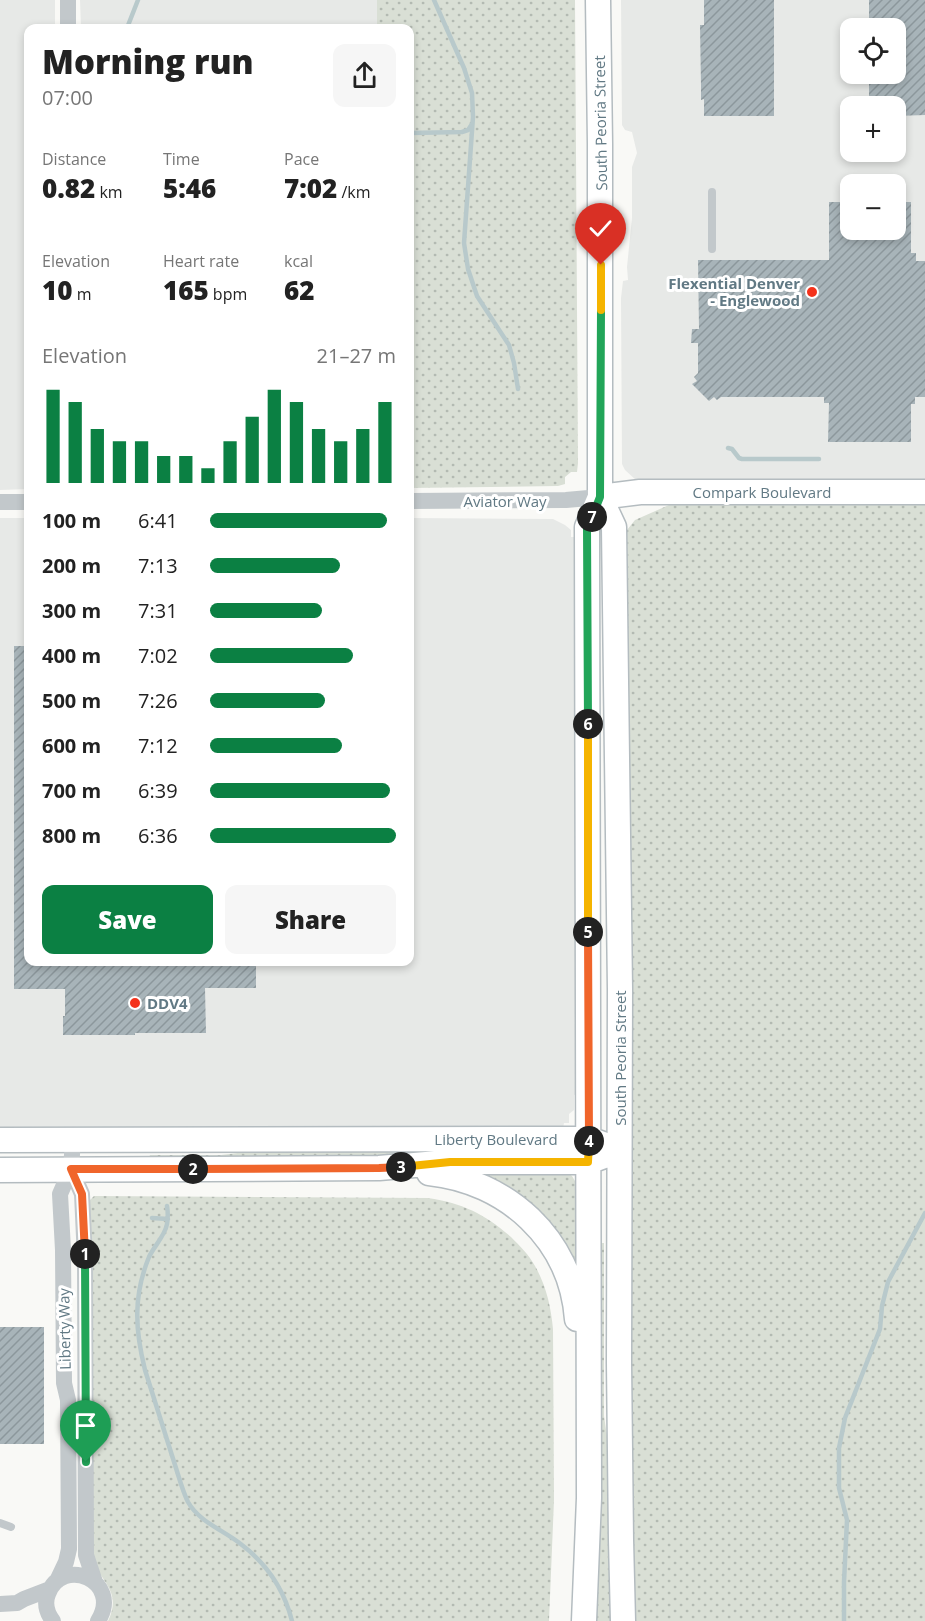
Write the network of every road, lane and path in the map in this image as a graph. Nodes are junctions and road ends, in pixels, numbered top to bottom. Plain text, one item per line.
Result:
1 (68, 0) edge
2 (598, 0) edge
3 (68, 24) edge
4 (712, 192) dead end
5 (712, 249) dead end
6 (925, 492) edge
7 (600, 497) junction
8 (414, 501) edge
9 (0, 502) edge
10 (24, 502) edge
11 (0, 1140) edge
12 (73, 1140) junction
13 (620, 1149) junction
14 (588, 1150) junction
15 (379, 1168) junction
16 (71, 1169) junction
17 (0, 1170) edge
18 (589, 1377) junction
19 (0, 1523) edge
20 (11, 1527) dead end
21 (94, 1582) junction
22 (54, 1585) junction
23 (0, 1604) edge
24 (17, 1604) junction
25 (52, 1620) edge
26 (98, 1621) edge
27 (584, 1621) edge
28 (623, 1621) edge

1 - 3 street
2 - 7 main road, South Peoria Street
4 - 5 lane
6 - 7 main road, Compark Boulevard
7 - 8 street, Aviator Way
7 - 13 main road, South Peoria Street
7 - 14 main road, South Peoria Street
9 - 10 street
11 - 12 main road, Liberty Boulevard
12 - 14 main road, Liberty Boulevard
12 - 16 street
13 - 14 main road, Liberty Boulevard
13 - 28 main road, South Peoria Street
14 - 15 main road, Liberty Boulevard
14 - 18 main road, South Peoria Street
15 - 16 main road, Liberty Boulevard
15 - 18 main road
16 - 17 main road, Liberty Boulevard
16 - 21 street, Liberty Way
16 - 22 street, Liberty Way
18 - 27 main road, South Peoria Street
19 - 20 lane
21 - 22 street
21 - 26 street, Liberty Way
22 - 24 street
22 - 25 street
23 - 24 street
24 - 25 street

